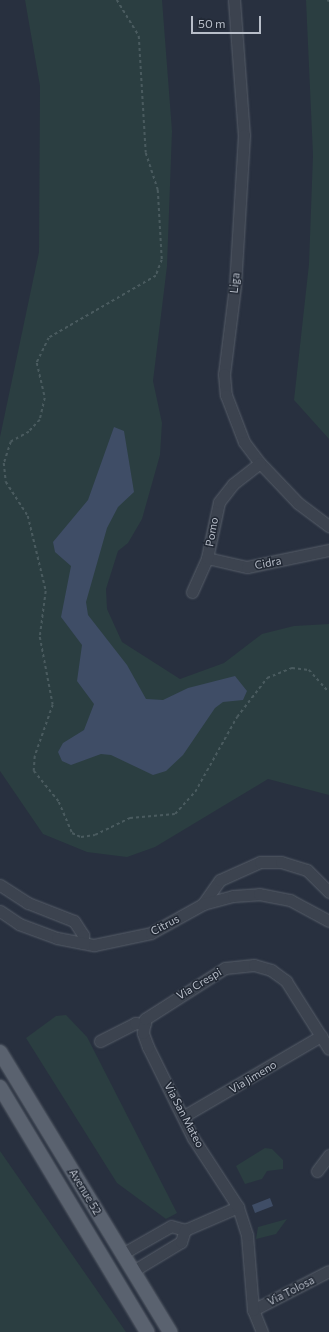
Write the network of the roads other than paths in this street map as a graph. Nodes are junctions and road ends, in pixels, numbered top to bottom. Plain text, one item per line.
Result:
1 (234, 0) edge
2 (260, 464) junction
3 (329, 526) edge
4 (329, 550) edge
5 (207, 558) junction
6 (192, 592) dead end
7 (0, 885) edge
8 (329, 892) edge
9 (203, 904) junction
10 (0, 911) edge
11 (329, 922) edge
12 (83, 943) junction
13 (145, 1022) junction
14 (321, 1036) junction
15 (100, 1041) dead end
16 (329, 1049) edge
17 (0, 1052) edge
18 (0, 1087) edge
19 (184, 1116) junction
20 (329, 1155) edge
21 (316, 1171) dead end
22 (238, 1207) junction
23 (76, 1210) junction
24 (185, 1230) junction
25 (122, 1254) junction
26 (132, 1271) junction
27 (329, 1271) edge
28 (253, 1310) junction
29 (147, 1332) edge
30 (170, 1332) edge
31 (262, 1332) edge

1 - 2 street, Liga
2 - 3 street, Liga
2 - 5 street, Pomo
4 - 5 street, Cidra
5 - 6 street, Pomo
7 - 12 street
8 - 9 street
9 - 11 street, Citrus
9 - 12 street, Citrus
10 - 12 street, Citrus
13 - 14 street, Via Crespi
13 - 15 street
13 - 19 street, Via San Mateo
14 - 16 street, Via Crespi
14 - 19 street, Via Jimeno
17 - 25 main road, Avenue 52
18 - 23 main road, Avenue 52
19 - 22 street, Via San Mateo
20 - 21 street
22 - 24 street
22 - 28 street, Via San Mateo
23 - 26 main road
23 - 29 main road, Avenue 52
24 - 25 street
24 - 26 street
25 - 26 main road, Avenue 52
26 - 30 main road, Avenue 52
27 - 28 street, Via Tolosa
28 - 31 street, Via San Mateo

